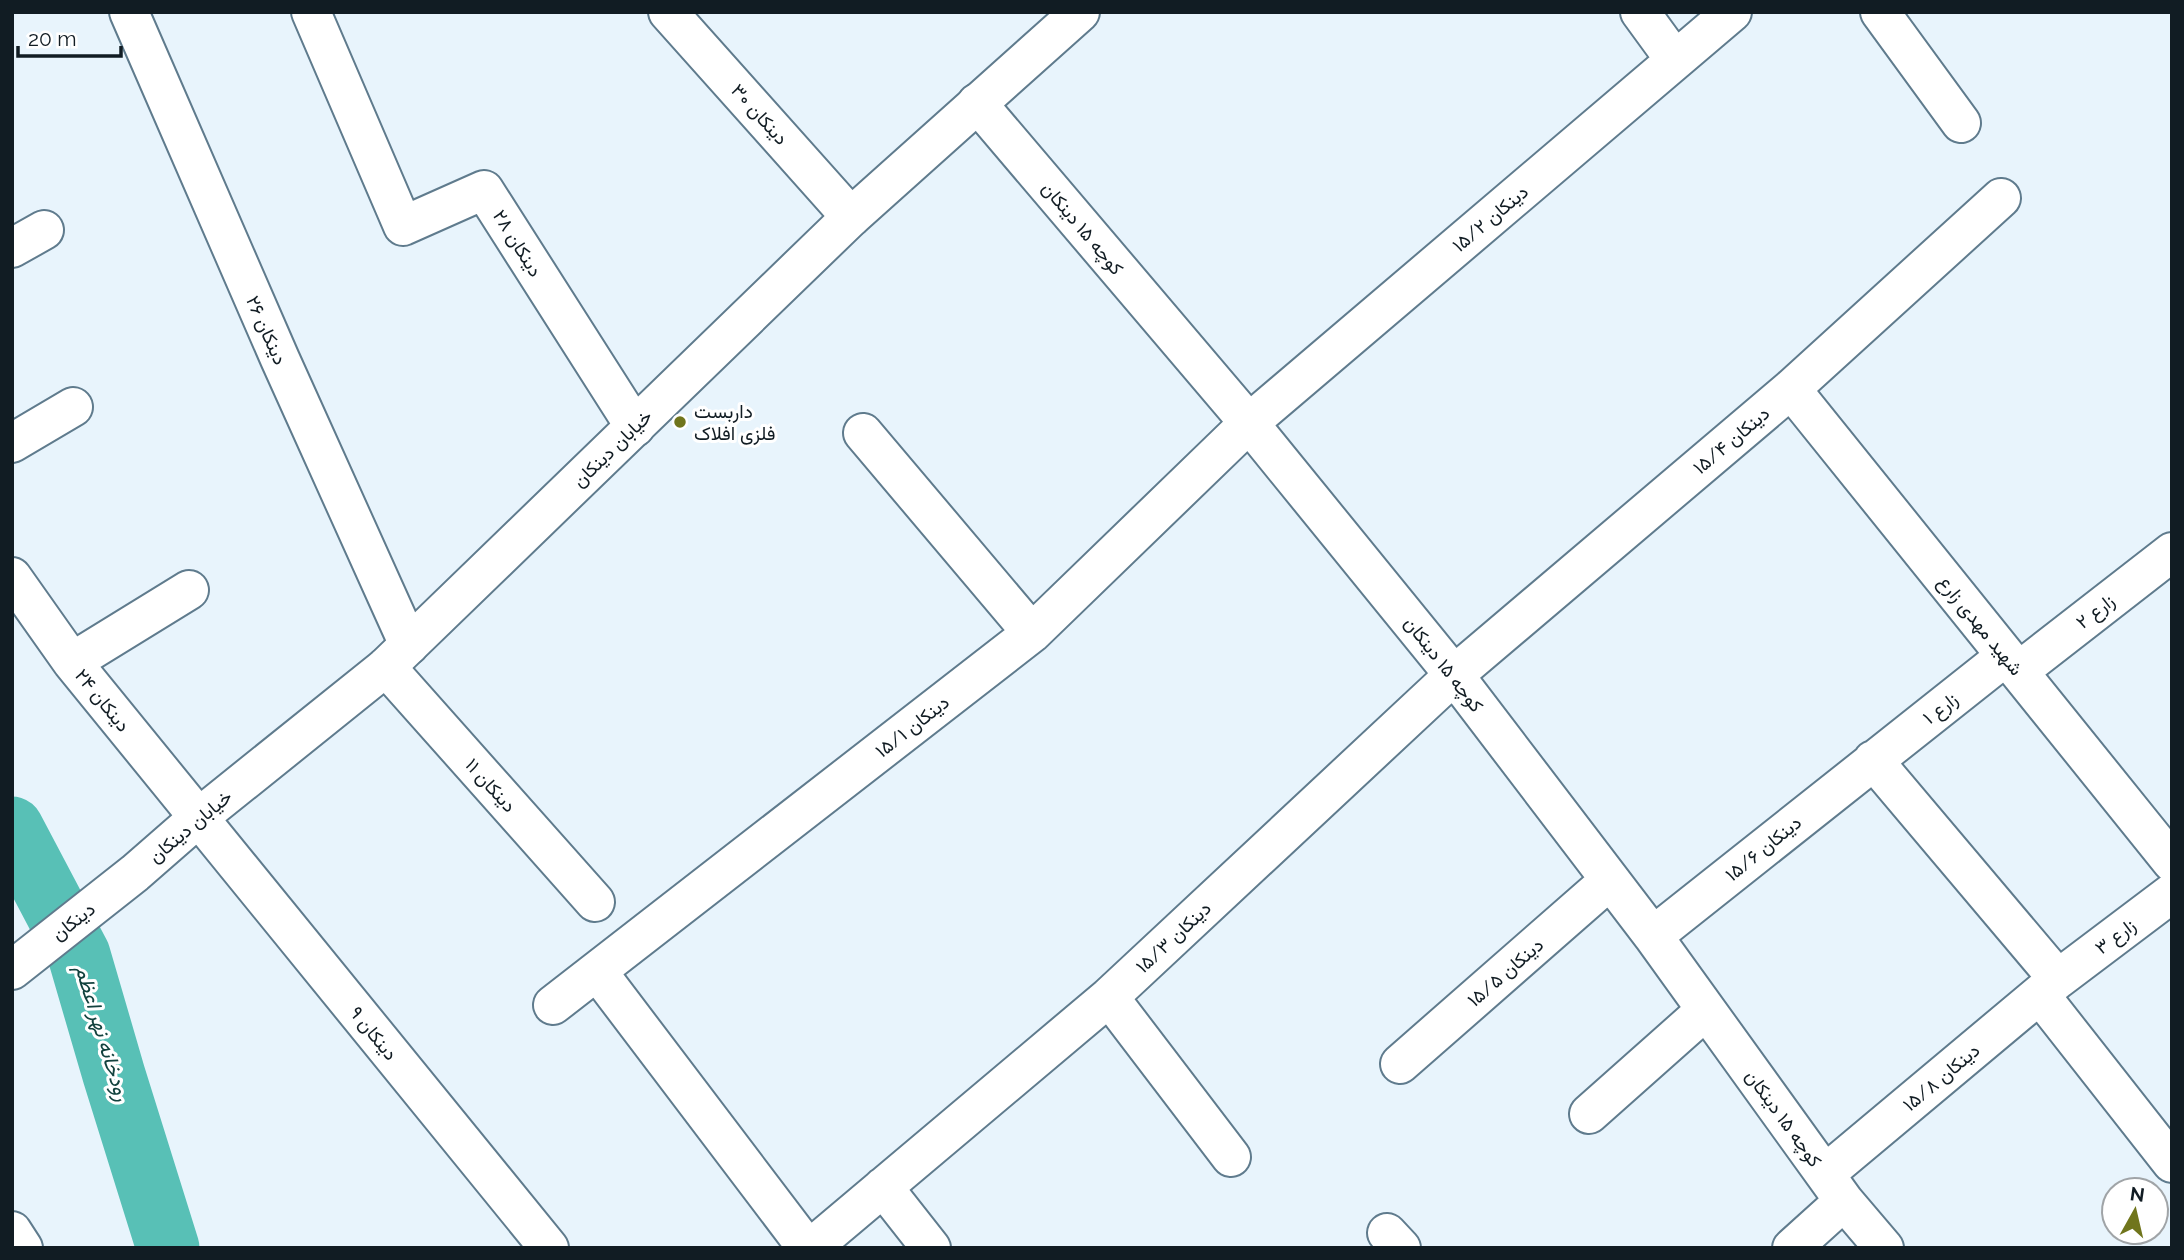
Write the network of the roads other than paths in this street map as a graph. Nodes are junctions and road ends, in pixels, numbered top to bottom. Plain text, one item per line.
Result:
1 (129, 12) edge
2 (311, 12) edge
3 (668, 12) edge
4 (1080, 12) edge
5 (1640, 12) edge
6 (1732, 12) edge
7 (1880, 12) edge
8 (1675, 61) junction
9 (977, 103) junction
10 (1961, 123) dead end
11 (2001, 198) dead end
12 (851, 217) junction
13 (1791, 390) junction
14 (73, 407) dead end
15 (1249, 423) junction
16 (635, 427) junction
17 (863, 433) dead end
18 (12, 443) edge
19 (2172, 552) edge
20 (12, 577) edge
21 (189, 590) dead end
22 (1032, 633) junction
23 (398, 656) junction
24 (72, 662) junction
25 (2012, 664) junction
26 (1454, 675) junction
27 (1873, 760) junction
28 (198, 818) junction
29 (2172, 862) edge
30 (135, 873) joint
31 (1610, 880) junction
32 (2172, 893) edge
33 (595, 902) dead end
34 (1653, 936) junction
35 (12, 970) edge
36 (597, 971) junction
37 (2048, 987) junction
38 (1109, 997) junction
39 (554, 1005) dead end
40 (1706, 1010) junction
41 (1400, 1064) dead end
42 (1589, 1114) dead end
43 (1231, 1157) dead end
44 (2172, 1163) edge
45 (883, 1187) junction
46 (1835, 1187) junction
47 (12, 1231) edge
48 (23, 1248) edge
49 (549, 1248) edge
50 (809, 1248) edge
51 (931, 1248) edge
52 (1792, 1248) edge
53 (1884, 1248) edge

1 - 23 street, ۲۶ دینکان
2 - 16 street, ۲۸ دینکان
3 - 12 street, ۳۰ دینکان
4 - 9 street, خیابان دینکان
5 - 8 street
6 - 8 street, ۱۵/۲ دینکان
7 - 10 street
8 - 15 street, ۱۵/۲ دینکان
9 - 12 street, خیابان دینکان
9 - 15 street, کوچه ۱۵ دینکان
11 - 13 street, ۱۵/۴ دینکان
12 - 16 street, خیابان دینکان
13 - 25 street, شهید مهدی زارع
13 - 26 street, ۱۵/۴ دینکان
14 - 18 street
15 - 22 street, ۱۵/۱ دینکان
15 - 26 street, کوچه ۱۵ دینکان
16 - 23 street, خیابان دینکان
17 - 22 street
19 - 25 street, ۲ زارع
20 - 24 street, ۲۴ دینکان
21 - 24 street
22 - 36 street, ۱۵/۱ دینکان
23 - 28 street, خیابان دینکان
23 - 33 street, ۱۱ دینکان
24 - 28 street, ۲۴ دینکان
25 - 27 street, ۱ زارع
25 - 29 street, شهید مهدی زارع
26 - 31 street, کوچه ۱۵ دینکان
26 - 38 street, ۱۵/۳ دینکان
27 - 34 street, ۱۵/۶ دینکان
27 - 37 street
28 - 30 street, خیابان دینکان
28 - 49 street, ۹ دینکان
30 - 35 street, دینکان
31 - 34 street, کوچه ۱۵ دینکان
31 - 41 street, ۱۵/۵ دینکان
32 - 37 street, ۳ زارع
34 - 40 street, کوچه ۱۵ دینکان
36 - 39 street, ۱۵/۱ دینکان
36 - 50 street
37 - 44 street
37 - 46 street, ۱۵/۸ دینکان
38 - 43 street
38 - 45 street, ۱۵/۳ دینکان
40 - 42 street
40 - 46 street, کوچه ۱۵ دینکان
45 - 50 street, ۱۵/۳ دینکان
45 - 51 street
46 - 52 street, ۱۵/۸ دینکان
46 - 53 street, کوچه ۱۵ دینکان
47 - 48 street

